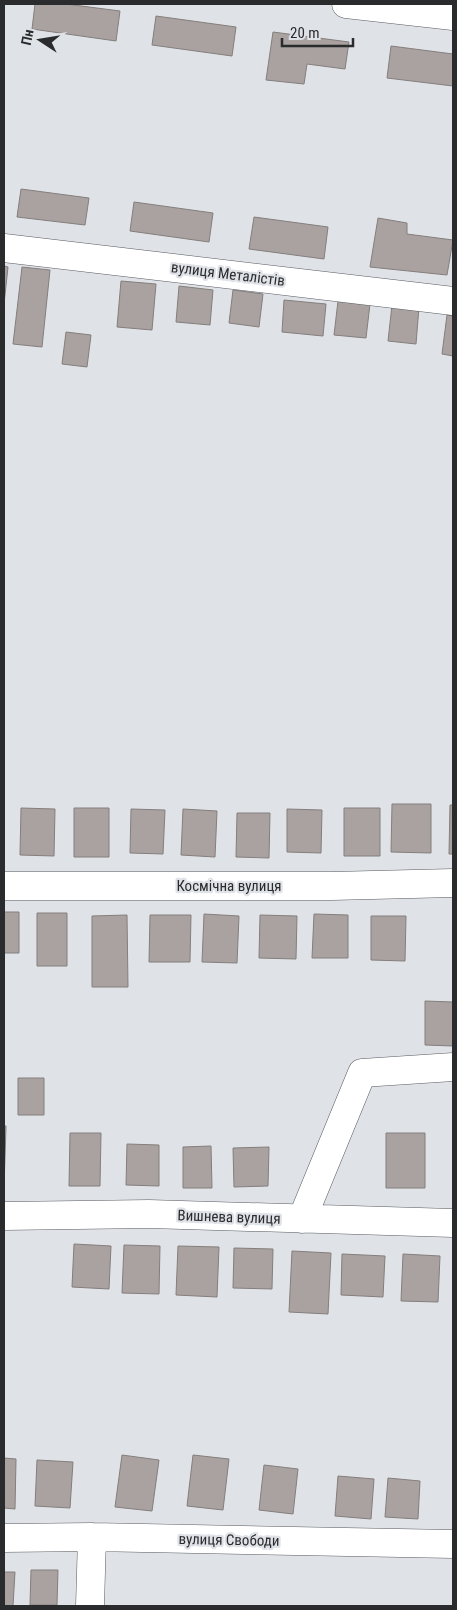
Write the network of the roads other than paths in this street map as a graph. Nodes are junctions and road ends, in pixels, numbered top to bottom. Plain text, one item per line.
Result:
1 (346, 4) edge
2 (453, 16) edge
3 (4, 248) edge
4 (453, 301) edge
5 (453, 883) edge
6 (4, 886) edge
7 (453, 1067) edge
8 (4, 1216) edge
9 (302, 1219) junction
10 (453, 1223) edge
11 (92, 1537) junction
12 (4, 1538) edge
13 (453, 1544) edge
14 (90, 1606) edge

1 - 2 street
3 - 4 street, вулиця Металістів
5 - 6 street, Космічна вулиця
7 - 9 street
8 - 9 street, Вишнева вулиця
9 - 10 street, Вишнева вулиця
11 - 12 street, вулиця Свободи
11 - 13 street, вулиця Свободи
11 - 14 street

